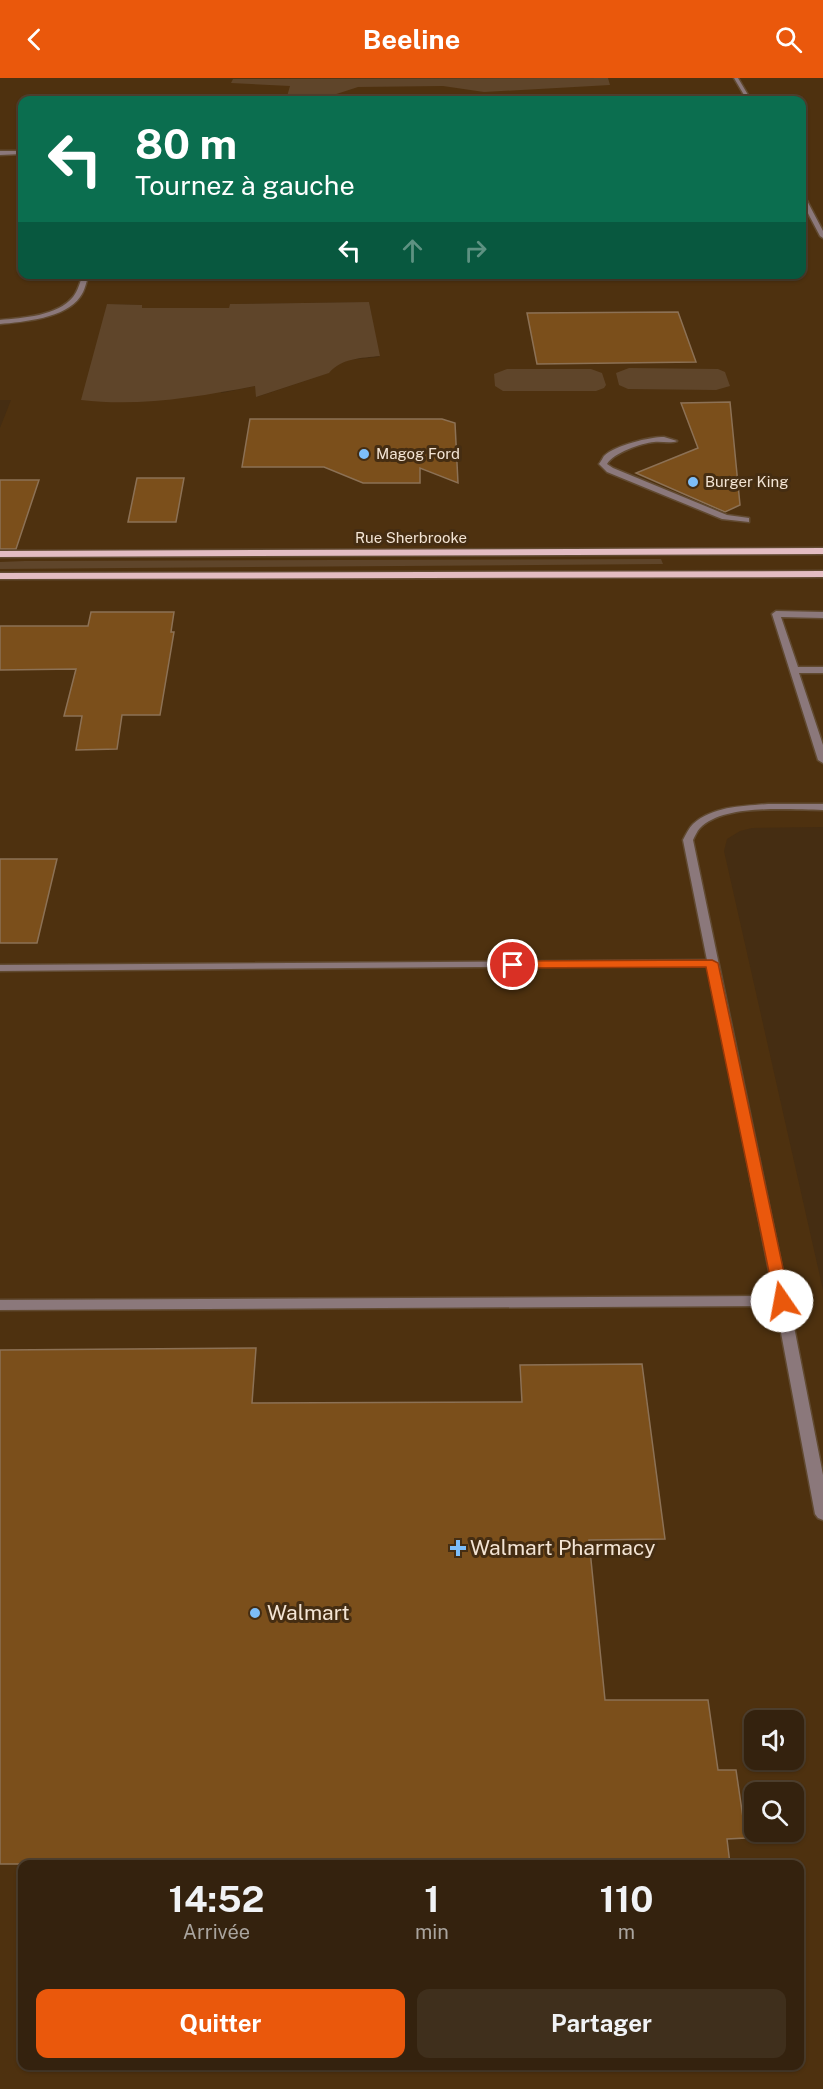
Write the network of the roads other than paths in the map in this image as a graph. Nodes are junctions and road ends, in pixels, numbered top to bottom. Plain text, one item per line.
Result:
1 (736, 78) edge
2 (746, 96) edge
3 (0, 153) edge
4 (18, 153) edge
5 (806, 204) edge
6 (823, 236) edge
7 (84, 279) edge
8 (0, 322) edge
9 (673, 441) dead end
10 (746, 520) dead end
11 (823, 551) edge
12 (0, 554) edge
13 (823, 574) edge
14 (0, 576) edge
15 (823, 615) edge
16 (794, 670) junction
17 (823, 670) edge
18 (823, 760) edge
19 (823, 807) edge
20 (712, 963) junction
21 (0, 968) edge
22 (782, 1301) junction
23 (0, 1305) edge
24 (823, 1514) edge

1 - 2 street
3 - 4 street
5 - 6 street
7 - 8 street
9 - 10 street
11 - 12 main road, Rue Sherbrooke
13 - 14 main road
15 - 16 street
16 - 17 street
16 - 18 street
19 - 20 street
20 - 21 street
20 - 22 street
22 - 23 street
22 - 24 street

